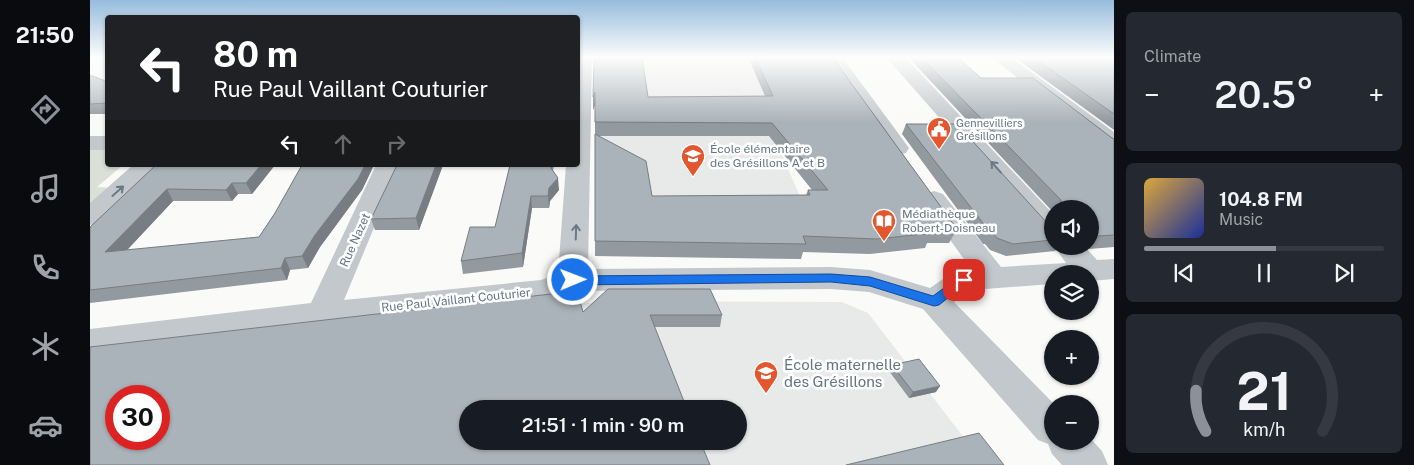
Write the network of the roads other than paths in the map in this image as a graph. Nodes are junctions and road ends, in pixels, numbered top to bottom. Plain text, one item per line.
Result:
1 (582, 79) edge
2 (848, 79) edge
3 (915, 79) edge
4 (1029, 79) edge
5 (580, 124) edge
6 (90, 143) edge
7 (105, 143) edge
8 (1114, 143) edge
9 (145, 167) edge
10 (387, 167) edge
11 (578, 167) edge
12 (90, 217) edge
13 (1044, 220) edge
14 (1081, 255) edge
15 (1102, 270) edge
16 (1044, 275) edge
17 (993, 278) junction
18 (573, 280) junction
19 (934, 301) junction
20 (322, 314) junction
21 (90, 342) edge
22 (1044, 419) edge
23 (1074, 450) edge
24 (1088, 465) edge

5 -> 1 street
2 - 17 street
13 -> 3 street
4 - 8 street
6 - 7 street
12 -> 9 street
10 - 20 street, Rue Nazet
18 -> 11 street
14 - 15 street
16 - 17 street
17 - 19 street
18 - 19 street, Rue Paul Vaillant Couturier
18 - 20 street, Rue Paul Vaillant Couturier
19 - 22 street
20 - 21 street, Rue Paul Vaillant Couturier
23 - 24 street

